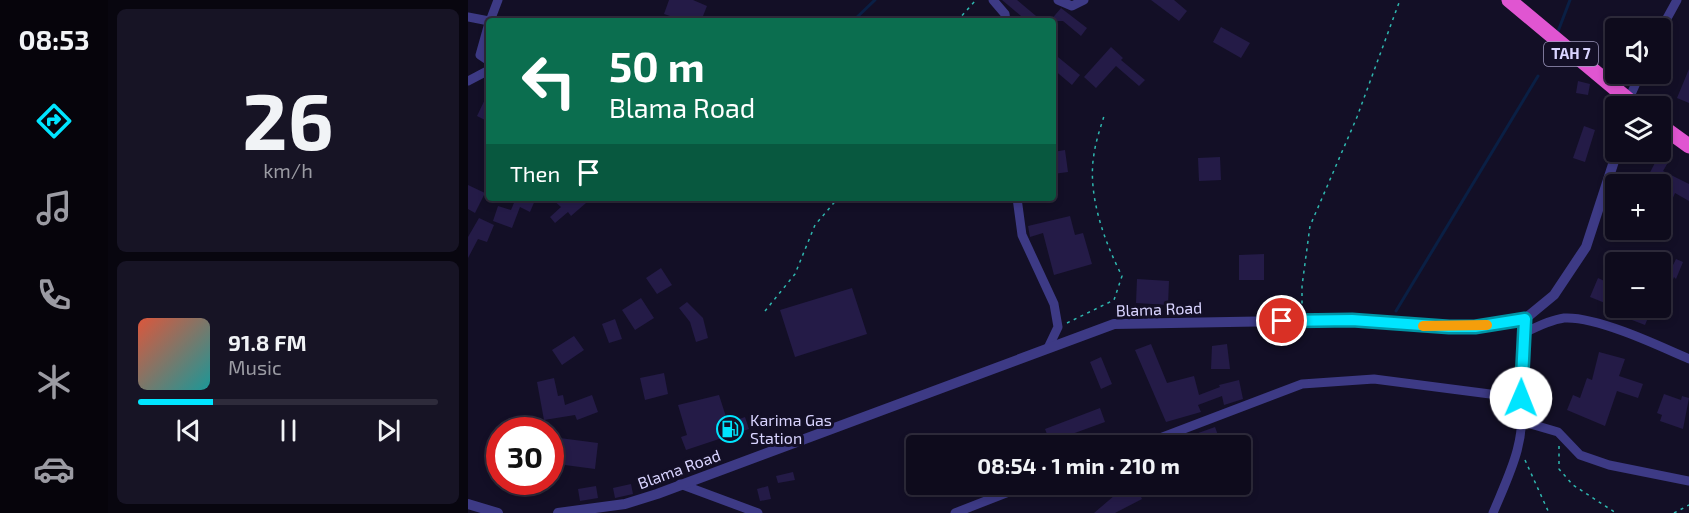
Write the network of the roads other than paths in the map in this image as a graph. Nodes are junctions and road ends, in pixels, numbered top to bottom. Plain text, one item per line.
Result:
1 (498, 0) edge
2 (993, 0) edge
3 (1059, 0) edge
4 (1084, 0) edge
5 (1509, 0) edge
6 (1677, 0) edge
7 (468, 17) edge
8 (491, 18) edge
9 (1006, 18) edge
10 (1667, 18) edge
11 (486, 21) edge
12 (486, 33) edge
13 (486, 59) edge
14 (486, 71) edge
15 (468, 81) edge
16 (1620, 96) edge
17 (1671, 133) edge
18 (1689, 146) edge
19 (1614, 162) edge
20 (1017, 201) edge
21 (1525, 319) junction
22 (1524, 333) junction
23 (1048, 348) junction
24 (1689, 359) edge
25 (1521, 398) junction
26 (1524, 422) junction
27 (1168, 435) edge
28 (1689, 481) edge
29 (680, 484) junction
30 (1001, 495) edge
31 (468, 504) edge
32 (626, 509) edge
33 (498, 513) edge
34 (558, 513) edge
35 (758, 513) edge
36 (955, 513) edge
37 (1493, 513) edge

1 - 8 street
2 - 9 street
3 - 4 street
5 - 16 highway, TAH 7
6 - 10 street
7 - 11 street
12 - 13 street
14 - 15 street
17 - 18 highway
19 - 21 street
20 - 23 street
21 - 22 street
21 - 23 street, Blama Road
22 - 24 street
22 - 25 street
23 - 29 street, Blama Road
25 - 26 street
25 - 27 street
26 - 28 street
26 - 37 street
29 - 32 street, Blama Road
29 - 35 street
30 - 36 street
31 - 33 street
32 - 34 street, Blama Road

